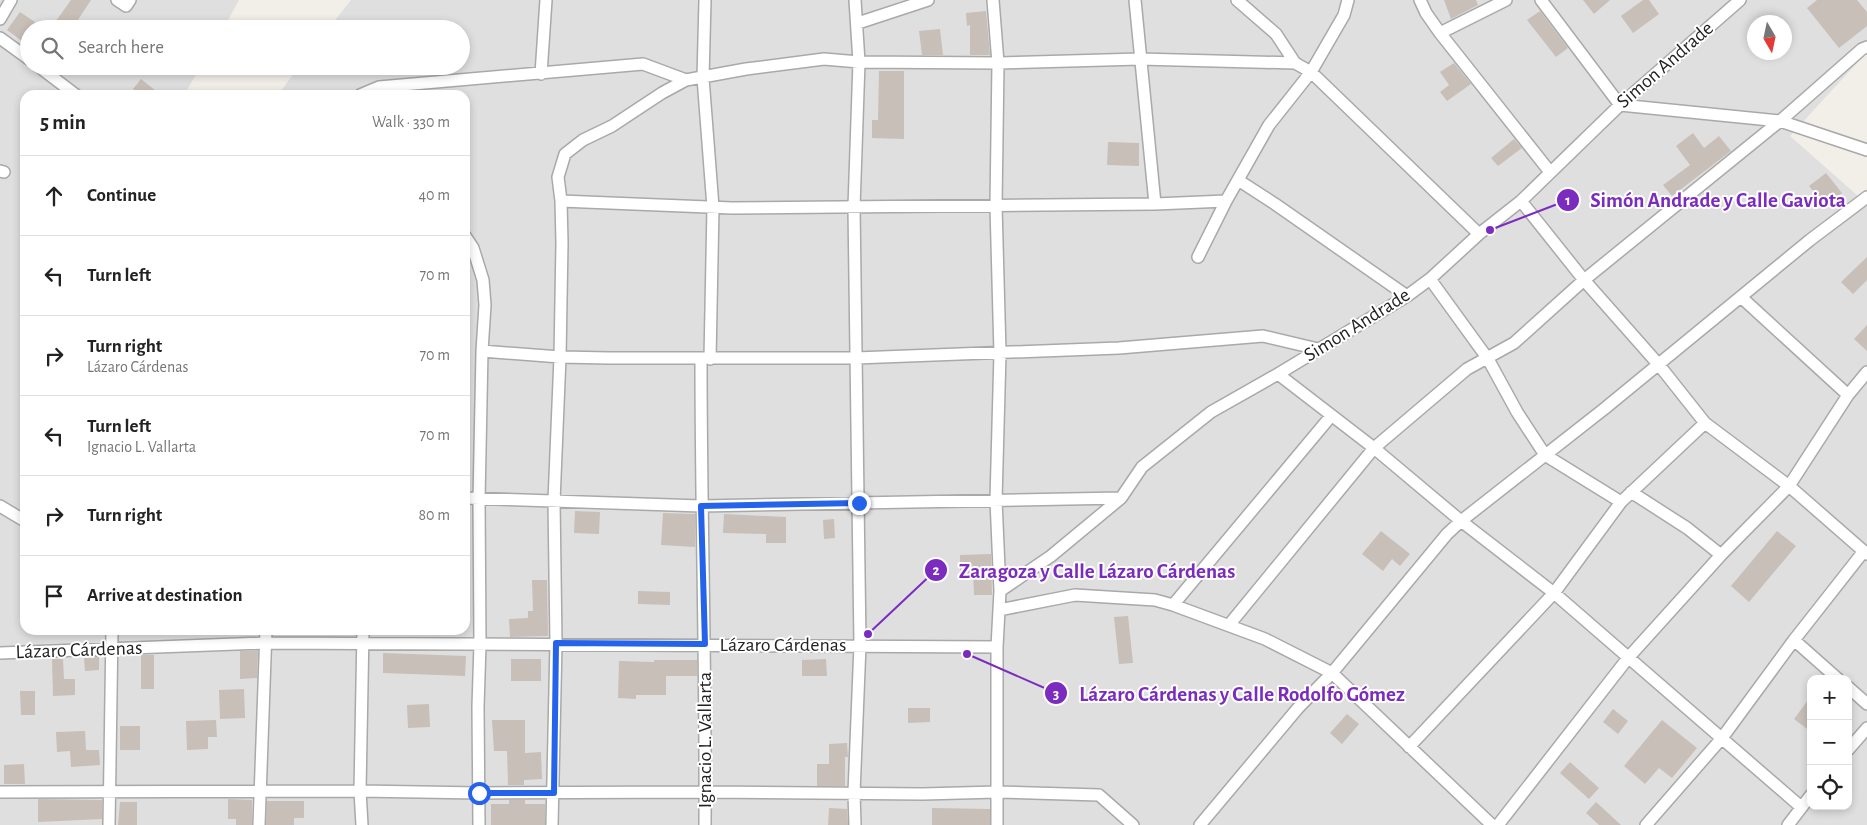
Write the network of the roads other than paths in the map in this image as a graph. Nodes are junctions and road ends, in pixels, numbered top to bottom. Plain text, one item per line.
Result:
1 (12, 0) edge
2 (117, 0) edge
3 (130, 0) edge
4 (546, 0) edge
5 (704, 0) edge
6 (855, 0) edge
7 (928, 0) edge
8 (993, 0) edge
9 (1136, 0) edge
10 (1237, 0) edge
11 (1348, 0) edge
12 (1420, 0) edge
13 (1506, 0) edge
14 (1541, 0) edge
15 (1740, 0) edge
16 (0, 19) edge
17 (858, 23) junction
18 (1440, 32) junction
19 (0, 38) edge
20 (1867, 47) edge
21 (20, 52) edge
22 (1140, 59) junction
23 (859, 62) junction
24 (998, 63) junction
25 (1295, 63) junction
26 (1311, 72) junction
27 (541, 74) junction
28 (50, 75) edge
29 (704, 78) junction
30 (686, 80) junction
31 (69, 90) edge
32 (372, 90) edge
33 (1620, 105) junction
34 (1780, 122) junction
35 (1867, 150) edge
36 (1550, 172) junction
37 (1238, 180) junction
38 (1867, 197) edge
39 (1226, 200) junction
40 (561, 201) junction
41 (1521, 201) junction
42 (1155, 204) junction
43 (996, 206) junction
44 (713, 207) junction
45 (854, 207) junction
46 (1479, 234) junction
47 (470, 244) edge
48 (1198, 257) dead end
49 (1430, 279) junction
50 (1584, 280) junction
51 (1406, 296) junction
52 (1741, 297) junction
53 (1318, 349) junction
54 (482, 351) junction
55 (1000, 353) junction
56 (560, 357) junction
57 (856, 358) junction
58 (706, 359) junction
59 (1488, 359) junction
60 (1659, 364) junction
61 (1867, 372) edge
62 (1278, 374) junction
63 (1848, 395) junction
64 (1331, 416) junction
65 (1705, 423) junction
66 (1374, 448) junction
67 (1545, 455) junction
68 (1789, 486) junction
69 (1630, 492) junction
70 (470, 498) edge
71 (1121, 498) junction
72 (479, 499) junction
73 (996, 500) junction
74 (554, 502) junction
75 (1621, 502) junction
76 (859, 503) junction
77 (0, 506) edge
78 (701, 506) junction
79 (20, 518) edge
80 (1461, 521) junction
81 (1866, 552) edge
82 (1721, 555) junction
83 (1000, 591) junction
84 (1554, 593) junction
85 (1173, 605) junction
86 (999, 610) junction
87 (1229, 625) junction
88 (112, 635) edge
89 (266, 635) edge
90 (363, 635) edge
91 (1794, 640) junction
92 (265, 643) junction
93 (363, 643) junction
94 (556, 643) junction
95 (480, 644) junction
96 (705, 644) junction
97 (860, 645) junction
98 (997, 647) junction
99 (112, 650) junction
100 (0, 653) edge
101 (1628, 658) junction
102 (1332, 673) junction
103 (1833, 675) edge
104 (1852, 691) edge
105 (1867, 704) edge
106 (1867, 728) edge
107 (1722, 738) junction
108 (1852, 745) edge
109 (1409, 747) junction
110 (360, 791) junction
111 (0, 792) edge
112 (110, 792) junction
113 (261, 792) junction
114 (706, 792) junction
115 (997, 792) junction
116 (479, 793) junction
117 (554, 793) junction
118 (854, 793) junction
119 (1807, 800) edge
120 (1801, 807) junction
121 (109, 825) edge
122 (259, 825) edge
123 (362, 825) edge
124 (479, 825) edge
125 (552, 825) edge
126 (705, 825) edge
127 (855, 825) edge
128 (997, 825) edge
129 (1133, 825) edge
130 (1200, 825) edge
131 (1492, 825) edge
132 (1498, 825) edge
133 (1646, 825) edge
134 (1788, 825) edge

1 - 16 street
2 - 3 street
4 - 27 street
5 - 29 street, Ignacio L. Vallarta
6 - 17 street
7 - 17 street
8 - 24 street
9 - 22 street
10 - 25 street
11 - 26 street
12 - 18 street
13 - 18 street
14 - 33 street
15 - 33 street, Simon Andrade
17 - 23 street
18 - 36 street
19 - 21 street
20 - 34 street
22 - 24 street
22 - 25 street
22 - 42 street
23 - 24 street
23 - 29 street
23 - 45 street
24 - 43 street
25 - 26 street
26 - 37 street
26 - 46 street
27 - 30 street
27 - 32 street
28 - 31 street
29 - 30 street
29 - 44 street, Ignacio L. Vallarta
30 - 40 street
33 - 34 street
33 - 36 street, Simon Andrade
34 - 35 street
34 - 50 street
36 - 41 street, Simon Andrade
37 - 39 street
37 - 51 street
38 - 52 street
39 - 42 street
39 - 48 street
40 - 44 street
40 - 56 street
41 - 46 street, Simon Andrade
41 - 50 street
42 - 43 street
43 - 45 street
43 - 55 street
44 - 45 street
44 - 58 street, Ignacio L. Vallarta
45 - 57 street
46 - 49 street, Simon Andrade
47 - 54 street
49 - 51 street, Simon Andrade
49 - 59 street
50 - 59 street
50 - 60 street
51 - 53 street, Simon Andrade
52 - 60 street
52 - 63 street
53 - 55 street
53 - 62 street, Simon Andrade
54 - 56 street
54 - 72 street
55 - 57 street
55 - 73 street
56 - 58 street
56 - 74 street
57 - 58 street
57 - 76 street
58 - 78 street, Ignacio L. Vallarta
59 - 66 street
59 - 67 street
60 - 65 street
60 - 67 street
61 - 63 street
62 - 64 street
62 - 71 street, Simon Andrade
63 - 68 street
64 - 66 street
64 - 85 street
65 - 68 street
65 - 69 street
66 - 80 street
66 - 87 street
67 - 75 street
67 - 80 street
68 - 81 street
68 - 82 street
69 - 75 street
69 - 82 street
70 - 72 street
71 - 73 street
71 - 83 street, Simon Andrade
72 - 74 street
72 - 95 street
73 - 76 street
73 - 83 street
74 - 78 street
74 - 94 street
75 - 84 street
76 - 78 street
76 - 97 street
77 - 79 street
78 - 96 street, Ignacio L. Vallarta
80 - 84 street
80 - 102 street
81 - 91 street
82 - 101 street
83 - 86 street
84 - 101 street
84 - 109 street
85 - 86 street
85 - 87 street
86 - 98 street
87 - 102 street
88 - 99 street
89 - 92 street
90 - 93 street
91 - 103 street
91 - 107 street
92 - 93 street, Lázaro Cárdenas
92 - 99 street, Lázaro Cárdenas
92 - 113 street
93 - 95 street, Lázaro Cárdenas
93 - 110 street
94 - 95 street, Lázaro Cárdenas
94 - 96 street, Lázaro Cárdenas
94 - 117 street
95 - 116 street
96 - 97 street, Lázaro Cárdenas
96 - 114 street, Ignacio L. Vallarta
97 - 98 street, Lázaro Cárdenas
97 - 118 street
98 - 115 street
99 - 100 street, Lázaro Cárdenas
99 - 112 street
101 - 107 street
101 - 132 street
102 - 109 street
102 - 130 street
104 - 105 street
106 - 108 street
107 - 120 street
107 - 133 street
109 - 131 street
110 - 113 street
110 - 116 street
110 - 123 street
111 - 112 street
112 - 113 street
112 - 121 street
113 - 122 street
114 - 117 street
114 - 118 street
114 - 126 street, Ignacio L. Vallarta
115 - 118 street
115 - 128 street
115 - 129 street
116 - 117 street
116 - 124 street
117 - 125 street
118 - 127 street
119 - 120 street
120 - 134 street

